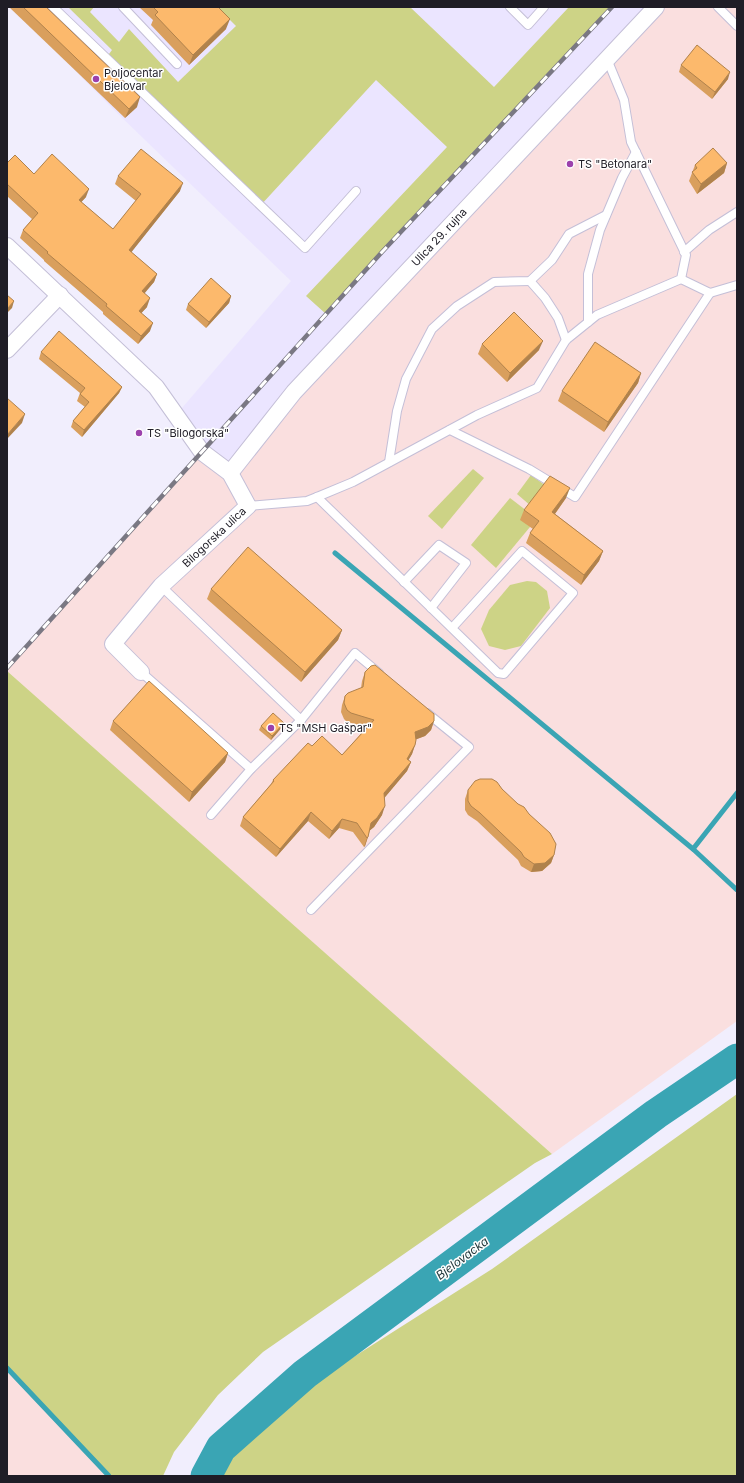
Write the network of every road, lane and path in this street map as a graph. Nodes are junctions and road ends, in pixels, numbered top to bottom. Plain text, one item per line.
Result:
1 (53, 7) edge
2 (123, 7) edge
3 (510, 7) edge
4 (544, 7) edge
5 (656, 7) edge
6 (718, 7) edge
7 (737, 26) edge
8 (607, 59) junction
9 (177, 64) dead end
10 (636, 152) junction
11 (356, 191) dead end
12 (737, 212) edge
13 (606, 215) junction
14 (7, 246) edge
15 (684, 252) junction
16 (681, 279) junction
17 (530, 281) junction
18 (737, 285) edge
19 (710, 293) junction
20 (60, 295) junction
21 (588, 322) junction
22 (566, 340) junction
23 (7, 350) edge
24 (450, 430) junction
25 (390, 462) junction
26 (230, 473) junction
27 (317, 497) junction
28 (248, 506) junction
29 (404, 582) junction
30 (161, 586) junction
31 (431, 608) junction
32 (452, 628) junction
33 (140, 672) joint
34 (385, 678) edge
35 (421, 708) edge
36 (301, 720) junction
37 (251, 769) junction
38 (211, 815) dead end
39 (311, 910) dead end

1 - 11 lane
2 - 9 lane
3 - 4 lane
5 - 8 street, Ulica 29. rujna
6 - 7 lane
8 - 10 lane
8 - 26 street, Ulica 29. rujna
10 - 13 lane
10 - 15 lane
12 - 15 lane
13 - 17 lane
13 - 21 lane
14 - 20 street, Bilogorska ulica
15 - 16 lane
16 - 19 lane
16 - 21 lane
17 - 22 lane
17 - 25 lane
18 - 19 lane
19 - 24 lane
20 - 23 street
20 - 26 street, Bilogorska ulica
21 - 22 lane
22 - 24 lane
24 - 25 lane
25 - 27 lane
26 - 28 street, Bilogorska ulica
27 - 28 lane
27 - 29 lane
28 - 30 street, Bilogorska ulica
29 - 31 lane
29 - 31 lane
30 - 33 street, Bilogorska ulica
30 - 36 lane
31 - 32 lane
32 - 32 lane
33 - 37 lane
34 - 36 lane
35 - 39 lane
36 - 37 lane
37 - 38 lane

